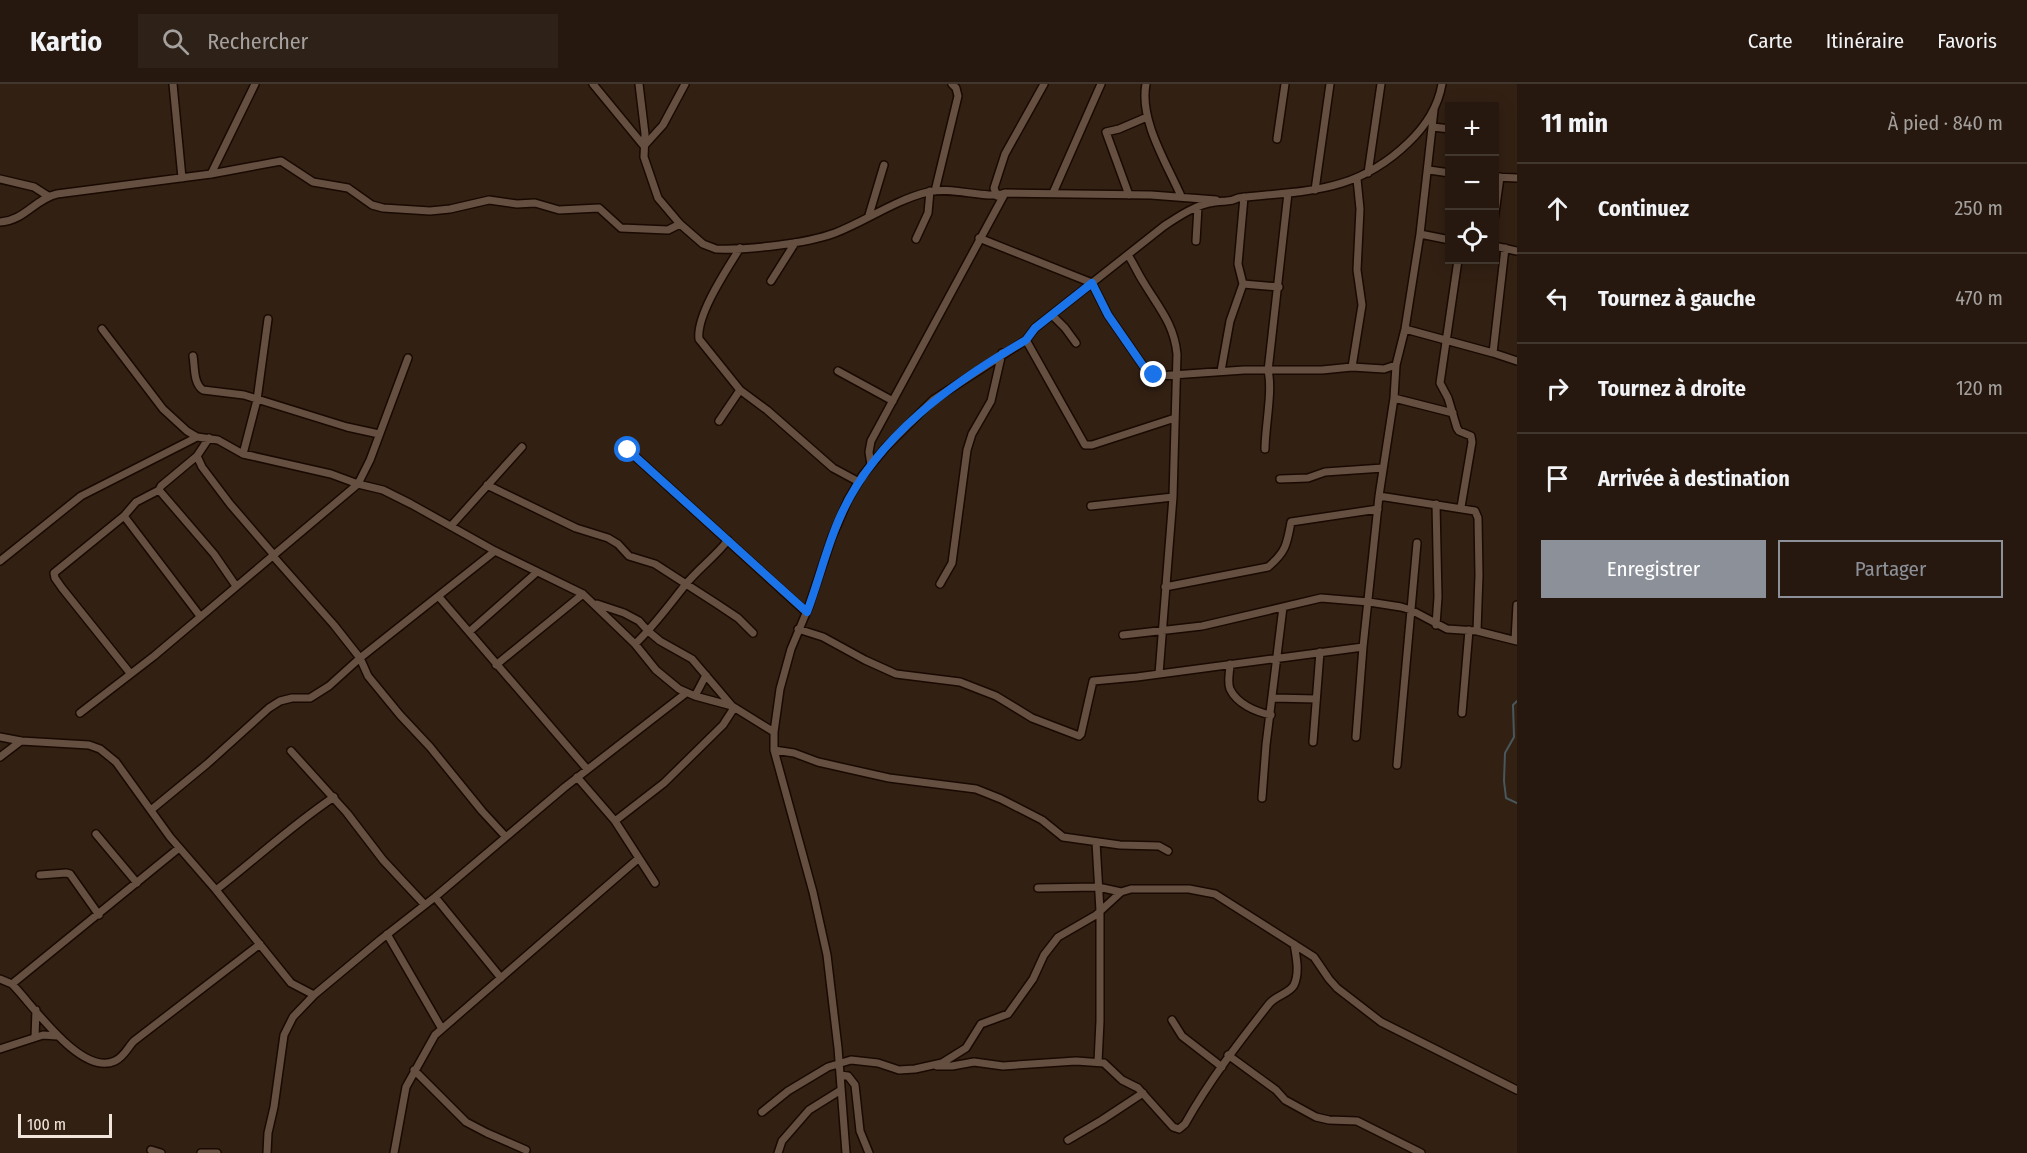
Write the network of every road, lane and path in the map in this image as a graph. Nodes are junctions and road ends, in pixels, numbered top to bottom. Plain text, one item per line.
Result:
1 (173, 84) edge
2 (255, 84) edge
3 (593, 84) edge
4 (639, 84) edge
5 (685, 84) edge
6 (952, 84) edge
7 (1044, 84) edge
8 (1101, 84) edge
9 (1146, 84) edge
10 (1285, 84) edge
11 (1330, 84) edge
12 (1381, 84) edge
13 (1442, 84) edge
14 (1435, 108) junction
15 (1147, 117) junction
16 (1433, 127) junction
17 (1445, 128) edge
18 (1277, 139) dead end
19 (644, 146) junction
20 (884, 165) dead end
21 (1429, 170) junction
22 (1445, 172) edge
23 (1368, 173) junction
24 (211, 174) junction
25 (1499, 177) edge
26 (182, 178) junction
27 (1517, 178) edge
28 (0, 179) edge
29 (1357, 179) junction
30 (1315, 190) junction
31 (932, 191) junction
32 (1005, 193) junction
33 (1288, 193) junction
34 (1053, 194) junction
35 (1129, 195) junction
36 (48, 196) junction
37 (997, 196) junction
38 (1181, 196) junction
39 (1244, 197) junction
40 (1230, 202) junction
41 (1198, 207) junction
42 (869, 215) junction
43 (0, 222) edge
44 (680, 224) junction
45 (1420, 234) junction
46 (979, 238) junction
47 (916, 239) dead end
48 (1445, 239) edge
49 (1196, 241) dead end
50 (795, 243) junction
51 (1499, 247) edge
52 (740, 248) junction
53 (1505, 248) junction
54 (1517, 250) edge
55 (1128, 255) junction
56 (1457, 264) edge
57 (771, 281) dead end
58 (1092, 283) junction
59 (1243, 284) junction
60 (1279, 287) junction
61 (1052, 315) junction
62 (268, 319) dead end
63 (102, 329) dead end
64 (1405, 329) junction
65 (1026, 340) junction
66 (1447, 340) junction
67 (1076, 343) dead end
68 (1002, 353) junction
69 (1493, 353) junction
70 (193, 356) dead end
71 (408, 358) dead end
72 (1517, 361) edge
73 (1396, 365) junction
74 (1352, 367) junction
75 (1268, 370) junction
76 (838, 371) dead end
77 (1221, 372) junction
78 (1178, 373) junction
79 (740, 390) junction
80 (1394, 398) junction
81 (257, 400) junction
82 (893, 401) junction
83 (1453, 413) junction
84 (1175, 418) junction
85 (719, 421) dead end
86 (379, 434) junction
87 (198, 437) junction
88 (210, 438) junction
89 (522, 447) dead end
90 (1265, 449) dead end
91 (628, 450) dead end
92 (243, 454) junction
93 (196, 456) junction
94 (871, 465) junction
95 (1383, 468) junction
96 (1280, 479) dead end
97 (859, 482) junction
98 (358, 484) junction
99 (487, 485) junction
100 (159, 490) junction
101 (1379, 496) junction
102 (1173, 497) junction
103 (1436, 504) junction
104 (1091, 506) dead end
105 (1461, 507) junction
106 (1378, 509) junction
107 (124, 516) junction
108 (452, 526) junction
109 (728, 540) junction
110 (1417, 543) dead end
111 (495, 551) junction
112 (273, 556) junction
113 (0, 561) edge
114 (537, 572) junction
115 (686, 584) junction
116 (940, 584) dead end
117 (236, 586) junction
118 (1165, 587) junction
119 (583, 594) junction
120 (439, 597) junction
121 (1369, 602) junction
122 (594, 603) junction
123 (1517, 605) edge
124 (1283, 607) junction
125 (1412, 610) junction
126 (807, 612) junction
127 (200, 616) junction
128 (1436, 625) junction
129 (798, 629) junction
130 (1473, 630) junction
131 (1162, 631) junction
132 (469, 632) junction
133 (648, 632) junction
134 (753, 633) dead end
135 (1123, 635) dead end
136 (1516, 641) edge
137 (635, 644) junction
138 (1363, 647) junction
139 (1320, 652) junction
140 (1278, 657) junction
141 (360, 658) junction
142 (1230, 664) junction
143 (496, 665) junction
144 (130, 673) junction
145 (1159, 674) junction
146 (706, 675) junction
147 (686, 693) junction
148 (695, 696) junction
149 (1273, 698) junction
150 (1316, 699) junction
151 (733, 707) junction
152 (80, 713) dead end
153 (1462, 713) dead end
154 (1271, 715) junction
155 (774, 732) junction
156 (0, 737) edge
157 (1356, 737) dead end
158 (21, 741) junction
159 (1313, 742) dead end
160 (774, 750) junction
161 (291, 751) dead end
162 (0, 757) edge
163 (1397, 765) dead end
164 (587, 769) junction
165 (577, 777) junction
166 (334, 797) junction
167 (1262, 798) dead end
168 (151, 810) junction
169 (615, 821) junction
170 (96, 834) dead end
171 (506, 837) junction
172 (1096, 842) junction
173 (179, 848) junction
174 (1168, 851) dead end
175 (639, 858) junction
176 (40, 875) dead end
177 (136, 883) junction
178 (655, 883) dead end
179 (1098, 887) junction
180 (1038, 888) dead end
181 (216, 890) junction
182 (1121, 892) junction
183 (435, 897) junction
184 (425, 905) junction
185 (1100, 911) junction
186 (99, 915) junction
187 (387, 934) junction
188 (260, 944) junction
189 (1293, 944) junction
190 (501, 978) junction
191 (0, 979) edge
192 (12, 984) junction
193 (315, 995) junction
194 (36, 1010) junction
195 (1172, 1020) dead end
196 (442, 1029) junction
197 (35, 1036) junction
198 (57, 1036) junction
199 (0, 1049) edge
200 (1228, 1055) junction
201 (1098, 1062) junction
202 (839, 1065) junction
203 (935, 1065) junction
204 (1222, 1067) junction
205 (414, 1070) junction
206 (840, 1075) junction
207 (842, 1090) junction
208 (1517, 1090) edge
209 (1143, 1093) junction
210 (762, 1112) dead end
211 (1068, 1140) dead end
212 (150, 1150) dead end
213 (525, 1150) dead end
214 (161, 1153) edge
215 (201, 1153) edge
216 (217, 1153) edge
217 (267, 1153) edge
218 (394, 1153) edge
219 (778, 1153) edge
220 (846, 1153) edge
221 (869, 1153) edge
222 (1421, 1153) edge

1 - 26 street
2 - 24 street
3 - 19 street
4 - 19 street
5 - 19 street
6 - 31 street
7 - 37 street
8 - 34 street
9 - 15 street
10 - 18 street
11 - 30 street
12 - 23 street
13 - 14 street
14 - 16 street
14 - 23 street
15 - 35 street
15 - 38 street
16 - 17 street
16 - 21 street
19 - 44 street
20 - 42 street
21 - 22 street
21 - 45 street
23 - 29 street
24 - 26 street
24 - 44 street
25 - 27 street
26 - 36 street
28 - 36 street
29 - 30 street
29 - 74 street
30 - 33 street
31 - 37 street
31 - 42 street
31 - 47 street
32 - 34 street
32 - 37 street
32 - 46 street
33 - 39 street
33 - 60 street
34 - 35 street
35 - 38 street
36 - 43 street
38 - 40 street
39 - 40 street
39 - 59 street
40 - 41 street
41 - 49 street
41 - 55 street
42 - 50 street
44 - 52 street
45 - 48 street
45 - 64 street
46 - 58 street
46 - 82 street
50 - 52 street
50 - 57 street
51 - 53 street
52 - 79 street
53 - 54 street
53 - 69 street
55 - 58 street
55 - 78 street
56 - 66 street
58 - 61 street
58 - 78 street
59 - 60 street
59 - 77 street
60 - 75 street
61 - 65 street
61 - 67 street
62 - 81 street
63 - 87 street
64 - 66 street
64 - 73 street
65 - 68 street
65 - 84 street
66 - 69 street
66 - 83 street
68 - 94 street
68 - 116 street
69 - 72 street
70 - 81 street
71 - 86 street
73 - 74 street
73 - 80 street
74 - 75 street
75 - 77 street
75 - 90 street
76 - 82 street
77 - 78 street
78 - 84 street
79 - 85 street
79 - 97 street
80 - 83 street
80 - 95 street
81 - 86 street
81 - 92 street
82 - 94 street
83 - 105 street
84 - 102 street
86 - 98 street
87 - 88 street
87 - 113 street
88 - 92 street
88 - 93 street
89 - 99 street
91 - 109 street
92 - 98 street
93 - 100 street
93 - 112 street
94 - 97 street
95 - 96 street
95 - 101 street
97 - 126 street
98 - 108 street
98 - 112 street
99 - 108 street
99 - 115 street
100 - 107 street
100 - 117 street
101 - 103 street
101 - 106 street
102 - 104 street
102 - 118 street
103 - 105 street
103 - 128 street
105 - 130 street
106 - 118 street
106 - 121 street
107 - 127 street
107 - 144 street
108 - 111 street
109 - 115 street
109 - 126 street
110 - 125 street
111 - 114 street
111 - 120 street
112 - 117 street
112 - 141 street
114 - 119 street
114 - 132 street
115 - 133 street
115 - 134 street
117 - 127 street
118 - 131 street
119 - 122 street
119 - 143 street
120 - 132 street
120 - 141 street
121 - 124 street
121 - 125 street
121 - 138 street
122 - 133 street
122 - 137 street
123 - 136 street
124 - 131 street
124 - 140 street
125 - 128 street
125 - 163 street
126 - 129 street
127 - 144 street
128 - 130 street
129 - 145 street
129 - 155 street
130 - 136 street
130 - 153 street
131 - 135 street
131 - 145 street
132 - 143 street
133 - 137 street
133 - 146 street
137 - 147 street
138 - 139 street
138 - 157 street
139 - 140 street
139 - 150 street
140 - 142 street
140 - 149 street
141 - 168 street
141 - 171 street
142 - 145 street
142 - 154 street
143 - 164 street
144 - 152 street
146 - 148 street
146 - 151 street
147 - 148 street
147 - 164 street
148 - 151 street
149 - 150 street
149 - 154 street
150 - 159 street
151 - 155 street
151 - 169 street
154 - 167 street
155 - 160 street
156 - 158 street
158 - 162 street
158 - 168 street
160 - 172 street
160 - 202 street
161 - 166 street
164 - 165 street
165 - 169 street
165 - 171 street
166 - 181 street
166 - 184 street
168 - 173 street
169 - 175 street
170 - 177 street
171 - 183 street
172 - 174 street
172 - 179 street
173 - 177 street
173 - 181 street
175 - 178 street
175 - 190 street
176 - 186 street
177 - 186 street
179 - 180 street
179 - 182 street
179 - 185 street
181 - 188 street
182 - 185 street
182 - 189 street
183 - 184 street
183 - 190 street
184 - 187 street
185 - 201 street
185 - 203 street
186 - 192 street
187 - 193 street
187 - 196 street
188 - 193 street
188 - 198 street
189 - 200 street
189 - 208 street
190 - 196 street
191 - 192 street
192 - 194 street
193 - 217 street
194 - 197 street
194 - 198 street
195 - 204 street
196 - 205 street
197 - 198 street
197 - 199 street
200 - 204 street
200 - 222 street
201 - 203 street
201 - 209 street
202 - 203 street
202 - 206 street
202 - 210 street
204 - 209 street
205 - 213 street
205 - 218 street
206 - 207 street
206 - 221 street
207 - 219 street
207 - 220 street
209 - 211 street
212 - 214 street
215 - 216 street

